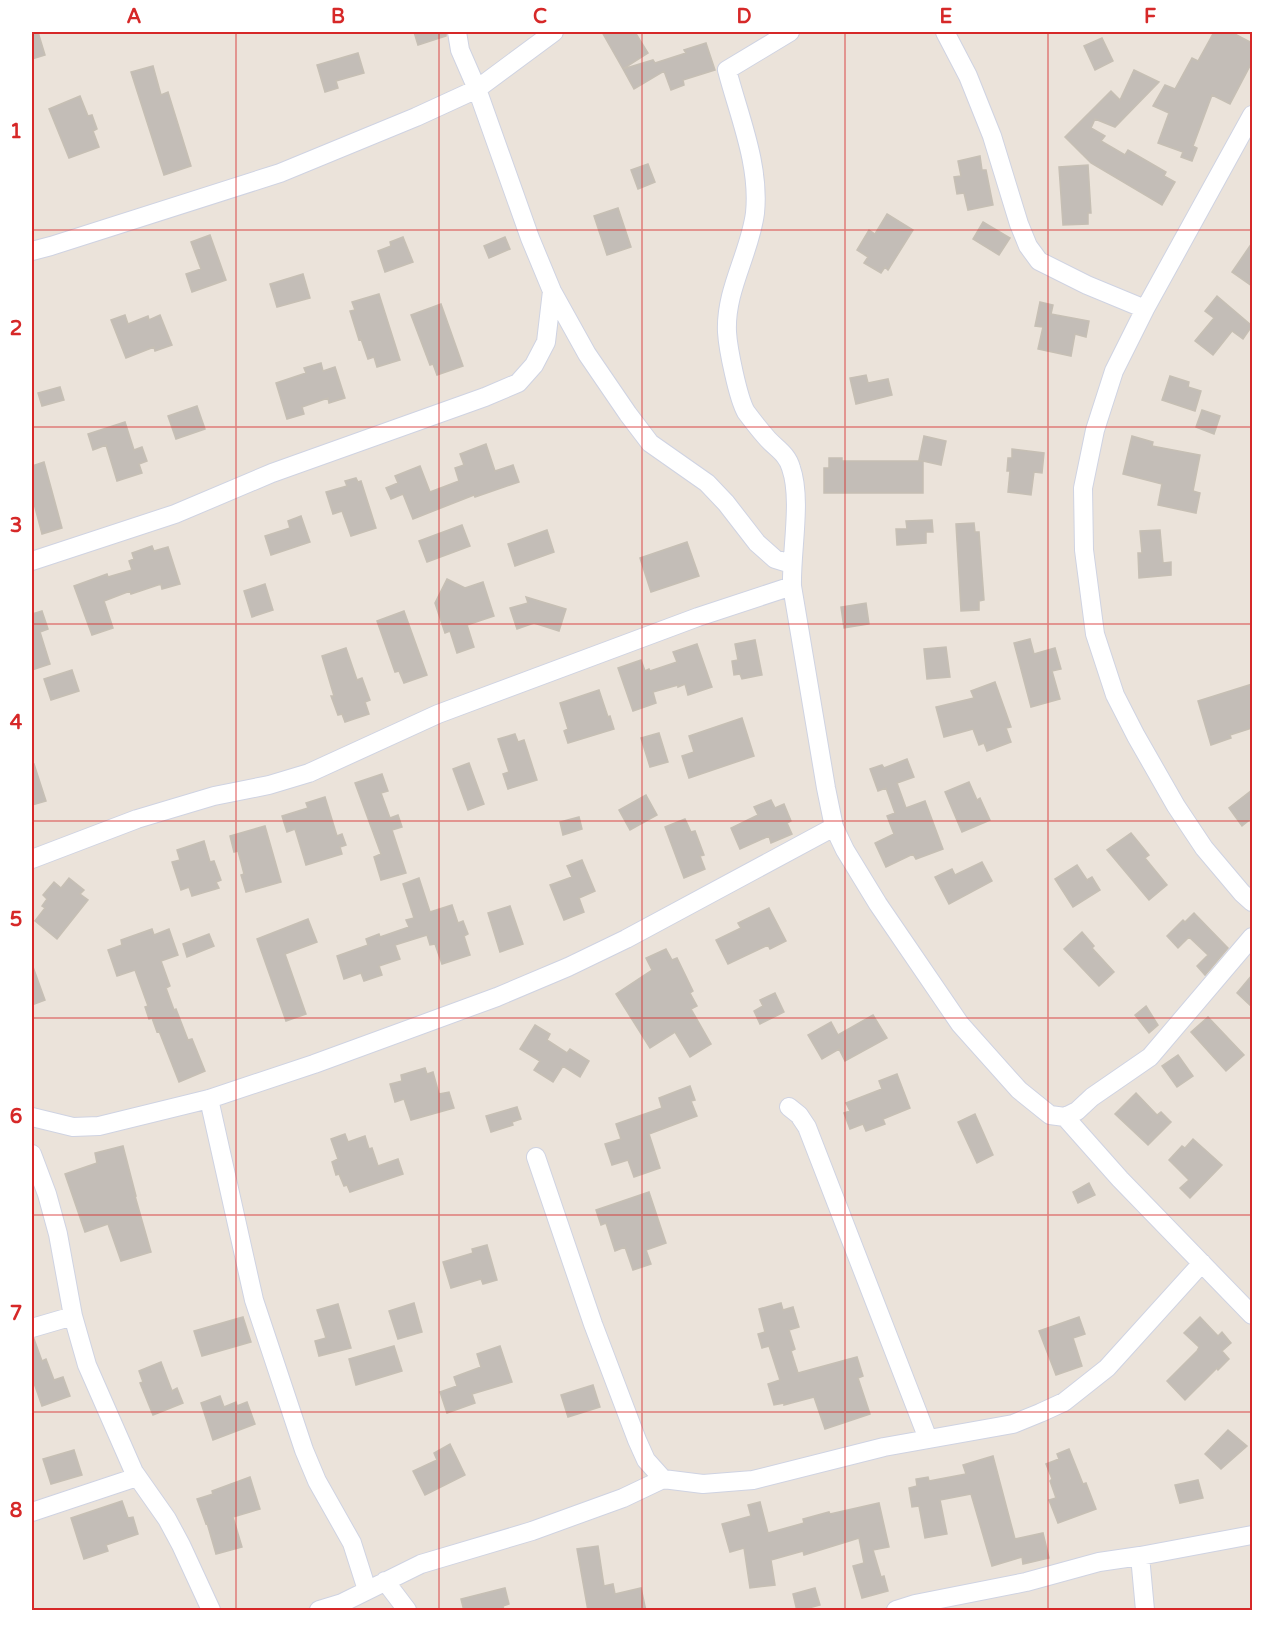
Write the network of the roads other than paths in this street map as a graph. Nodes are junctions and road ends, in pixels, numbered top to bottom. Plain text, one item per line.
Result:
1 (457, 32) edge
2 (554, 32) edge
3 (790, 32) edge
4 (945, 32) edge
5 (477, 89) junction
6 (1252, 115) edge
7 (32, 251) edge
8 (552, 291) junction
9 (1145, 309) junction
10 (32, 561) edge
11 (791, 564) junction
12 (792, 586) junction
13 (834, 827) junction
14 (32, 859) edge
15 (1252, 902) edge
16 (1252, 937) edge
17 (209, 1099) junction
18 (789, 1107) dead end
19 (32, 1117) edge
20 (1065, 1117) junction
21 (32, 1154) edge
22 (537, 1157) dead end
23 (1202, 1263) junction
24 (1252, 1315) edge
25 (73, 1316) junction
26 (32, 1328) edge
27 (928, 1438) junction
28 (137, 1477) junction
29 (663, 1479) junction
30 (32, 1512) edge
31 (1252, 1535) edge
32 (1140, 1556) junction
33 (386, 1581) junction
34 (367, 1590) junction
35 (211, 1611) edge
36 (319, 1611) edge
37 (407, 1611) edge
38 (896, 1611) edge
39 (1145, 1611) edge

1 - 5 street
2 - 5 street
3 - 11 street
4 - 9 street
5 - 7 street
5 - 8 street
6 - 9 street
8 - 10 street
8 - 11 street
9 - 15 street
11 - 12 street
12 - 13 street
12 - 14 street
13 - 17 street
13 - 20 street
16 - 20 street
17 - 19 street
17 - 34 street
18 - 27 street
20 - 23 street
21 - 25 street
22 - 29 street
23 - 24 street
23 - 27 street
25 - 26 street
25 - 28 street
27 - 29 street
28 - 30 street
28 - 35 street
29 - 33 street
31 - 32 street
32 - 38 street
32 - 39 street
33 - 34 street
33 - 37 street
34 - 36 street

